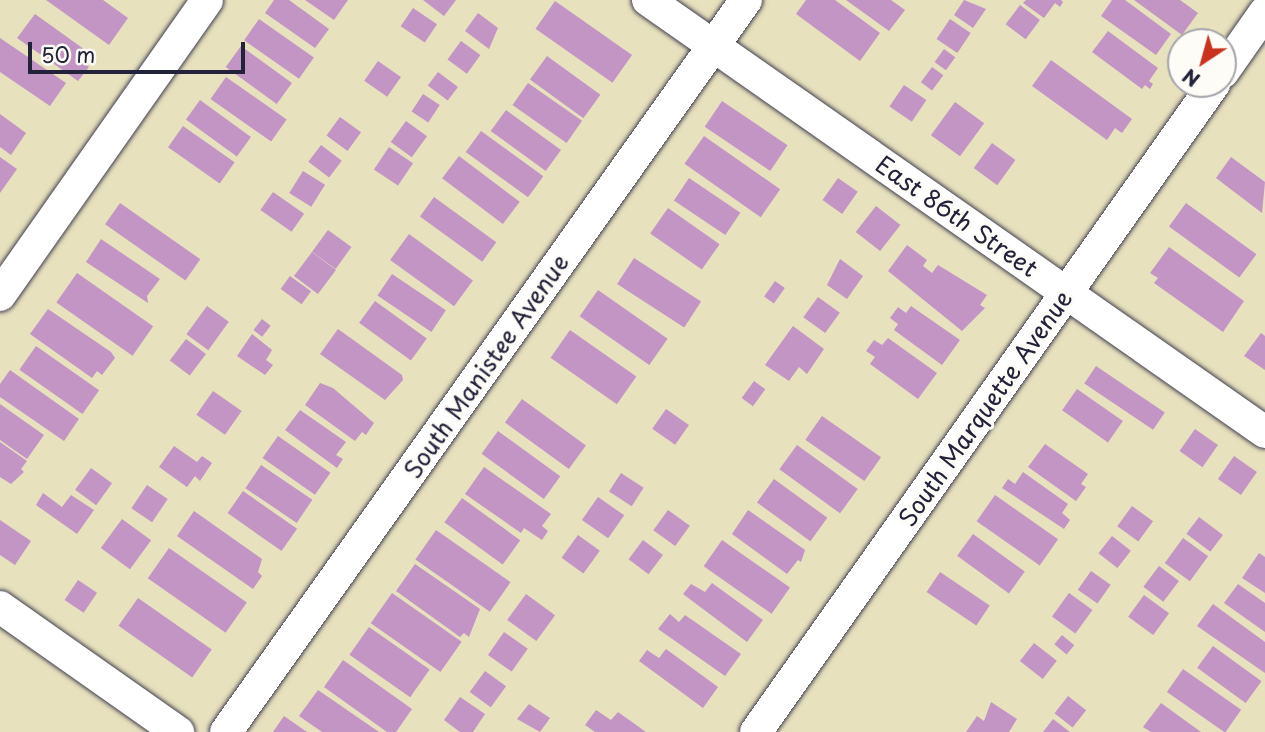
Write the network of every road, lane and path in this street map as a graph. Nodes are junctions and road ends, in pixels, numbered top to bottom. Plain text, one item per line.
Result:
1 (207, 0) edge
2 (648, 0) edge
3 (746, 0) edge
4 (1265, 12) edge
5 (713, 46) junction
6 (1237, 52) edge
7 (1204, 98) edge
8 (1067, 293) junction
9 (0, 295) edge
10 (1265, 432) edge
11 (0, 607) edge
12 (178, 732) edge
13 (226, 732) edge
14 (756, 732) edge

1 - 9 street
2 - 5 street, East 86th Street
3 - 5 street, South Manistee Avenue
4 - 6 street
5 - 8 street, East 86th Street
5 - 13 street, South Manistee Avenue
7 - 8 street, South Marquette Avenue
8 - 10 street, East 86th Street
8 - 14 street, South Marquette Avenue
11 - 12 street

